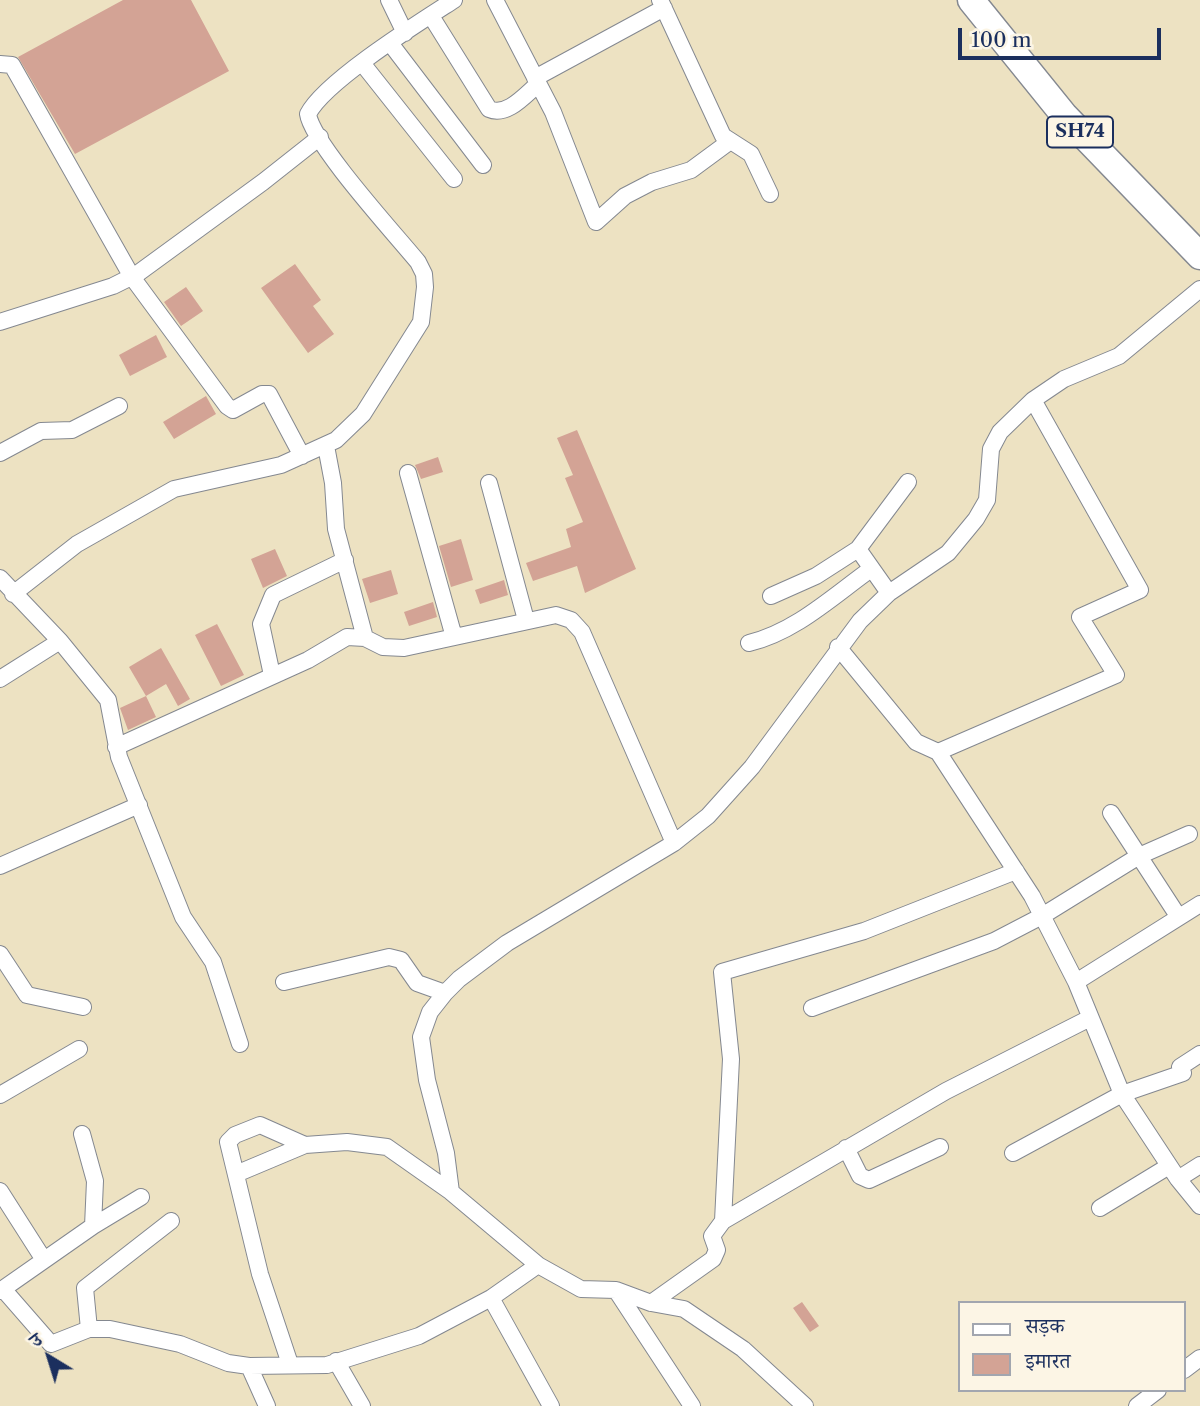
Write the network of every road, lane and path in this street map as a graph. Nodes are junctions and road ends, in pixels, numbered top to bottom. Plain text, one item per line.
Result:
1 (389, 0) edge
2 (454, 0) edge
3 (495, 0) edge
4 (971, 0) edge
5 (987, 0) edge
6 (662, 4) edge
7 (431, 16) junction
8 (405, 33) junction
9 (390, 43) junction
10 (362, 63) junction
11 (0, 64) edge
12 (537, 81) junction
13 (320, 137) junction
14 (729, 142) junction
15 (483, 165) dead end
16 (454, 179) dead end
17 (770, 194) dead end
18 (1200, 232) edge
19 (1200, 256) edge
20 (132, 277) junction
21 (1200, 289) edge
22 (0, 322) edge
23 (1033, 400) junction
24 (119, 406) dead end
25 (326, 446) junction
26 (0, 453) edge
27 (302, 456) junction
28 (408, 473) dead end
29 (908, 482) dead end
30 (489, 484) dead end
31 (858, 548) junction
32 (345, 560) junction
33 (871, 569) junction
34 (0, 578) edge
35 (889, 593) junction
36 (13, 594) junction
37 (771, 596) dead end
38 (526, 620) junction
39 (454, 636) junction
40 (365, 638) junction
41 (60, 641) junction
42 (749, 643) dead end
43 (838, 647) junction
44 (272, 675) junction
45 (0, 679) edge
46 (117, 747) junction
47 (938, 752) junction
48 (139, 805) junction
49 (1111, 813) dead end
50 (1189, 834) dead end
51 (674, 843) junction
52 (1139, 856) junction
53 (0, 866) edge
54 (1016, 871) junction
55 (1200, 904) edge
56 (1042, 916) junction
57 (1178, 916) junction
58 (0, 954) edge
59 (7, 979) edge
60 (284, 982) dead end
61 (1076, 982) junction
62 (445, 993) junction
63 (83, 1007) dead end
64 (813, 1008) dead end
65 (1090, 1018) junction
66 (240, 1044) dead end
67 (79, 1049) dead end
68 (1200, 1054) edge
69 (1122, 1094) junction
70 (0, 1095) edge
71 (82, 1135) dead end
72 (305, 1145) junction
73 (940, 1147) dead end
74 (846, 1148) junction
75 (1013, 1153) dead end
76 (1200, 1165) edge
77 (1174, 1172) junction
78 (236, 1174) junction
79 (0, 1191) edge
80 (452, 1192) junction
81 (141, 1197) dead end
82 (1200, 1206) edge
83 (1100, 1208) dead end
84 (171, 1221) dead end
85 (723, 1222) junction
86 (93, 1226) junction
87 (44, 1261) junction
88 (538, 1265) junction
89 (2, 1290) edge
90 (616, 1290) junction
91 (491, 1298) junction
92 (651, 1303) junction
93 (89, 1329) junction
94 (336, 1362) junction
95 (290, 1364) junction
96 (249, 1366) junction
97 (1155, 1392) edge
98 (267, 1406) edge
99 (362, 1406) edge
100 (551, 1406) edge
101 (692, 1406) edge
102 (805, 1406) edge
103 (1137, 1406) edge

1 - 8 street
2 - 7 street
3 - 12 street
4 - 19 main road, SH74
5 - 18 main road, SH74
6 - 12 street
6 - 14 street
7 - 8 street
7 - 12 street
8 - 9 street
9 - 10 street
9 - 15 street
10 - 13 street
10 - 16 street
11 - 20 street
12 - 14 street
13 - 20 street
13 - 25 street
14 - 17 street
20 - 22 street
20 - 27 street
21 - 23 street
23 - 35 street
23 - 47 street
24 - 26 street
25 - 27 street
25 - 32 street
27 - 36 street
28 - 39 street
29 - 31 street
30 - 38 street
31 - 33 street
31 - 37 street
32 - 40 street
32 - 44 street
33 - 35 street
33 - 42 street
34 - 36 street
35 - 43 street
36 - 41 street
38 - 39 street
38 - 51 street
39 - 40 street
40 - 44 street
41 - 45 street
41 - 46 street
43 - 47 street
43 - 51 street
44 - 46 street
46 - 48 street
47 - 54 street
48 - 53 street
48 - 66 street
49 - 52 street
50 - 52 street
51 - 62 street
52 - 56 street
52 - 57 street
54 - 56 street
54 - 85 street
55 - 57 street
56 - 61 street
56 - 64 street
57 - 61 street
58 - 59 street
59 - 63 street
60 - 62 street
61 - 65 street
62 - 80 street
65 - 69 street
65 - 74 street
67 - 70 street
68 - 69 street
69 - 75 street
69 - 77 street
71 - 86 street
72 - 78 street
72 - 78 street
72 - 80 street
73 - 74 street
74 - 85 street
76 - 77 street
77 - 82 street
77 - 83 street
78 - 95 street
79 - 87 street
80 - 88 street
81 - 86 street
84 - 93 street
85 - 92 street
86 - 87 street
87 - 89 street
88 - 90 street
88 - 91 street
89 - 93 street
90 - 92 street
90 - 101 street
91 - 94 street
91 - 100 street
92 - 102 street
93 - 96 street
94 - 95 street
94 - 99 street
95 - 96 street
96 - 98 street
97 - 103 street

